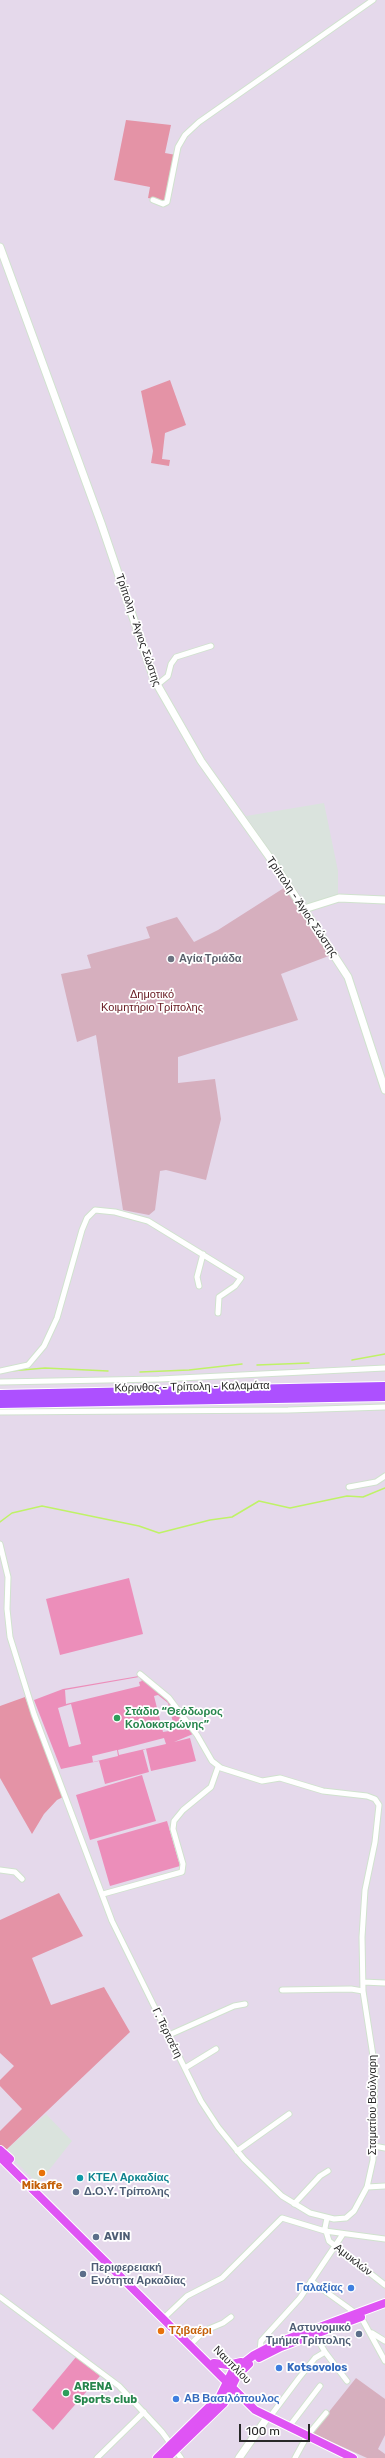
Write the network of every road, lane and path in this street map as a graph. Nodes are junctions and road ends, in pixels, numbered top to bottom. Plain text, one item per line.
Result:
1 (373, 0) edge
2 (153, 200) dead end
3 (0, 247) edge
4 (211, 646) dead end
5 (157, 684) junction
6 (385, 900) edge
7 (304, 909) junction
8 (385, 1090) edge
9 (203, 1254) junction
10 (199, 1286) dead end
11 (218, 1313) dead end
12 (385, 1368) edge
13 (0, 1371) edge
14 (0, 1382) edge
15 (385, 1388) edge
16 (0, 1395) edge
17 (385, 1396) edge
18 (0, 1403) edge
19 (385, 1407) edge
20 (0, 1412) edge
21 (385, 1476) edge
22 (349, 1487) dead end
23 (0, 1544) edge
24 (140, 1674) dead end
25 (218, 1767) junction
26 (0, 1870) edge
27 (22, 1879) dead end
28 (103, 1894) junction
29 (363, 1982) junction
30 (385, 1983) edge
31 (282, 1990) dead end
32 (363, 1991) junction
33 (245, 2004) dead end
34 (169, 2035) junction
35 (216, 2049) dead end
36 (185, 2068) junction
37 (289, 2114) dead end
38 (374, 2146) junction
39 (385, 2148) edge
40 (237, 2151) junction
41 (0, 2153) edge
42 (328, 2171) dead end
43 (385, 2186) edge
44 (367, 2187) junction
45 (294, 2204) junction
46 (327, 2218) junction
47 (325, 2231) junction
48 (343, 2234) junction
49 (385, 2239) edge
50 (334, 2246) junction
51 (311, 2281) junction
52 (385, 2285) edge
53 (0, 2296) edge
54 (385, 2303) edge
55 (385, 2309) edge
56 (167, 2315) junction
57 (359, 2315) junction
58 (231, 2317) dead end
59 (371, 2332) junction
60 (315, 2335) junction
61 (385, 2341) edge
62 (193, 2342) junction
63 (260, 2351) junction
64 (325, 2352) junction
65 (385, 2359) edge
66 (246, 2360) junction
67 (214, 2364) junction
68 (347, 2381) dead end
69 (231, 2383) junction
70 (320, 2386) dead end
71 (246, 2401) junction
72 (224, 2403) junction
73 (144, 2412) junction
74 (326, 2413) dead end
75 (268, 2418) junction
76 (288, 2428) junction
77 (307, 2436) junction
78 (172, 2448) junction
79 (97, 2458) edge
80 (157, 2458) edge
81 (167, 2458) edge
82 (181, 2458) edge
83 (238, 2458) edge
84 (295, 2458) edge
85 (353, 2458) edge

1 - 2 street
3 - 5 main road, Τρίπολη - Άγιος Σώστης
4 - 5 street
5 - 7 main road, Τρίπολη - Άγιος Σώστης
6 - 7 main road
7 - 8 main road, Τρίπολη - Άγιος Σώστης
9 - 10 street
9 - 11 street
9 - 13 street
12 - 14 street
15 - 16 highway, Κόρινθος - Τρίπολη - Καλαμάτα
17 - 18 highway, Κόρινθος - Τρίπολη - Καλαμάτα
19 - 20 street
21 - 22 street
23 - 28 street, Γ. Τερτσέτη
24 - 25 street
25 - 28 street
25 - 29 street, Σταματίου Βούλγαρη
26 - 27 street
28 - 34 street, Γ. Τερτσέτη
29 - 30 street
29 - 32 street, Σταματίου Βούλγαρη
31 - 32 street
32 - 38 street, Σταματίου Βούλγαρη
33 - 34 street
34 - 36 street, Γ. Τερτσέτη
35 - 36 street
36 - 40 street, Γ. Τερτσέτη
37 - 40 street
38 - 39 street
38 - 44 street, Σταματίου Βούλγαρη
40 - 45 street, Γ. Τερτσέτη
41 - 56 main road, Ναυπλίου
41 - 69 main road, Ναυπλίου
42 - 45 street
43 - 44 street
44 - 46 street, Σταματίου Βούλγαρη
45 - 46 street, Γ. Τερτσέτη
46 - 47 street
47 - 48 street
47 - 50 street, Αμυκλών
47 - 56 street
48 - 49 street
48 - 50 street
50 - 51 street
50 - 52 street, Αμυκλών
51 - 57 street
51 - 63 street
53 - 73 street
54 - 57 main road
55 - 57 main road
56 - 62 main road, Ναυπλίου
57 - 59 street
57 - 60 main road
57 - 63 main road
58 - 62 street
59 - 61 street
59 - 65 street
60 - 64 street
60 - 69 main road
62 - 67 main road, Ναυπλίου
63 - 66 main road
64 - 68 street
64 - 75 street
66 - 67 main road
66 - 69 main road
67 - 69 main road, Ναυπλίου
69 - 71 main road, Ναυπλίου
69 - 72 main road
69 - 75 main road, Ναυπλίου
69 - 78 main road
70 - 76 street
71 - 72 main road
71 - 75 main road, Ναυπλίου
72 - 78 main road
73 - 78 street
73 - 79 street
74 - 77 street
75 - 76 main road
75 - 83 main road
76 - 77 main road
77 - 84 street
77 - 85 main road
78 - 80 main road
78 - 81 main road
78 - 82 street

